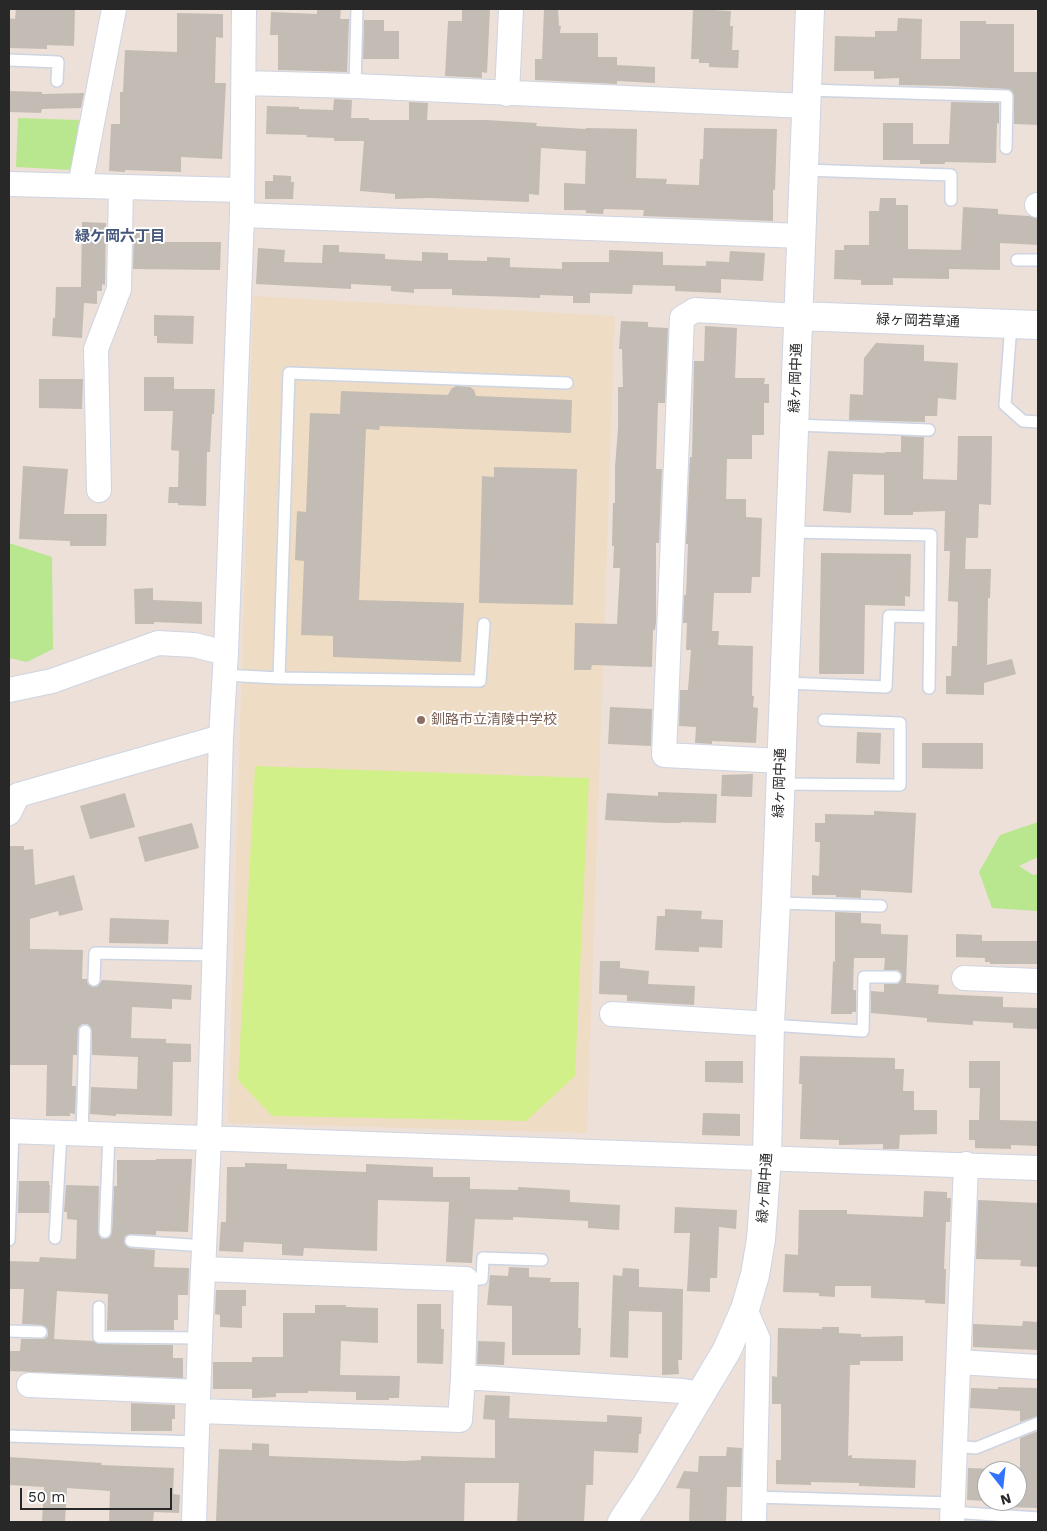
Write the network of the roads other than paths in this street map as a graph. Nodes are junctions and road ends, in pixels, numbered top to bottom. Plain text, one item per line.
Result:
1 (114, 9) edge
2 (244, 9) edge
3 (357, 9) edge
4 (511, 9) edge
5 (810, 9) edge
6 (9, 60) edge
7 (57, 82) dead end
8 (244, 83) junction
9 (355, 86) junction
10 (507, 94) junction
11 (807, 98) junction
12 (1006, 148) dead end
13 (804, 170) junction
14 (9, 184) edge
15 (80, 186) junction
16 (121, 187) junction
17 (241, 190) junction
18 (952, 200) dead end
19 (242, 215) junction
20 (802, 236) junction
21 (1017, 260) dead end
22 (1038, 260) edge
23 (798, 316) junction
24 (1011, 324) junction
25 (1038, 325) edge
26 (568, 383) dead end
27 (1038, 422) edge
28 (795, 425) junction
29 (929, 430) dead end
30 (99, 490) dead end
31 (790, 532) junction
32 (930, 617) junction
33 (484, 624) dead end
34 (225, 664) junction
35 (279, 678) junction
36 (784, 683) junction
37 (929, 688) dead end
38 (9, 690) edge
39 (824, 720) dead end
40 (221, 737) junction
41 (780, 772) junction
42 (9, 812) edge
43 (776, 903) junction
44 (881, 906) dead end
45 (214, 955) junction
46 (895, 977) dead end
47 (964, 978) dead end
48 (94, 980) dead end
49 (1038, 981) edge
50 (612, 1014) dead end
51 (770, 1024) junction
52 (85, 1030) dead end
53 (11, 1131) edge
54 (71, 1133) junction
55 (109, 1135) junction
56 (209, 1138) junction
57 (767, 1158) junction
58 (966, 1164) junction
59 (1038, 1168) edge
60 (104, 1232) dead end
61 (55, 1238) dead end
62 (9, 1240) edge
63 (132, 1241) dead end
64 (205, 1246) junction
65 (542, 1260) dead end
66 (204, 1269) junction
67 (466, 1279) junction
68 (99, 1307) dead end
69 (745, 1309) junction
70 (9, 1330) edge
71 (41, 1332) dead end
72 (200, 1338) junction
73 (959, 1362) junction
74 (1038, 1367) edge
75 (463, 1377) junction
76 (29, 1385) dead end
77 (702, 1394) junction
78 (198, 1402) junction
79 (1038, 1423) edge
80 (9, 1436) edge
81 (196, 1442) junction
82 (955, 1446) junction
83 (755, 1497) junction
84 (952, 1513) edge
85 (1038, 1518) edge
86 (194, 1522) edge
87 (622, 1522) edge
88 (754, 1522) edge

1 - 15 street
2 - 8 street
3 - 9 lane
4 - 10 street
5 - 11 street, 緑ヶ岡中通
6 - 7 lane
8 - 9 street
8 - 17 street
9 - 10 street
10 - 11 street
11 - 12 lane
11 - 13 street, 緑ヶ岡中通
13 - 18 lane
13 - 20 street, 緑ヶ岡中通
14 - 15 street
15 - 16 street
16 - 17 street
16 - 30 street
17 - 19 street
19 - 20 street
19 - 34 street
20 - 23 street, 緑ヶ岡中通
21 - 22 lane
23 - 24 street, 緑ヶ岡若草通
23 - 28 street, 緑ヶ岡中通
23 - 41 street
24 - 25 street, 緑ヶ岡若草通
24 - 27 lane
26 - 35 lane
28 - 29 lane
28 - 31 street, 緑ヶ岡中通
31 - 32 lane
31 - 36 street, 緑ヶ岡中通
32 - 36 lane
32 - 37 lane
33 - 35 lane
34 - 35 lane
34 - 38 street
34 - 40 street
36 - 41 street, 緑ヶ岡中通
39 - 41 lane
40 - 42 street
40 - 45 street
41 - 43 street, 緑ヶ岡中通
43 - 44 lane
43 - 51 street, 緑ヶ岡中通
45 - 48 lane
45 - 56 street
46 - 51 lane
47 - 49 street
50 - 51 street
51 - 57 street, 緑ヶ岡中通
52 - 54 lane
53 - 54 street
53 - 62 lane
54 - 55 street
54 - 61 lane
55 - 56 street
55 - 60 lane
56 - 57 street
56 - 64 street
57 - 58 street
57 - 69 street, 緑ヶ岡中通
58 - 59 street
58 - 73 street
63 - 64 lane
64 - 66 street
65 - 67 lane
66 - 67 street
66 - 72 street
67 - 75 street
68 - 72 lane
69 - 77 street, 緑ヶ岡中通
69 - 83 street
70 - 71 lane
72 - 78 street
73 - 74 street
73 - 82 street
75 - 77 street
75 - 78 street
76 - 78 street
77 - 87 street, 緑ヶ岡中通
78 - 81 street
79 - 82 lane
80 - 81 lane
81 - 86 street
82 - 84 street
83 - 84 lane
83 - 88 street
84 - 85 lane

